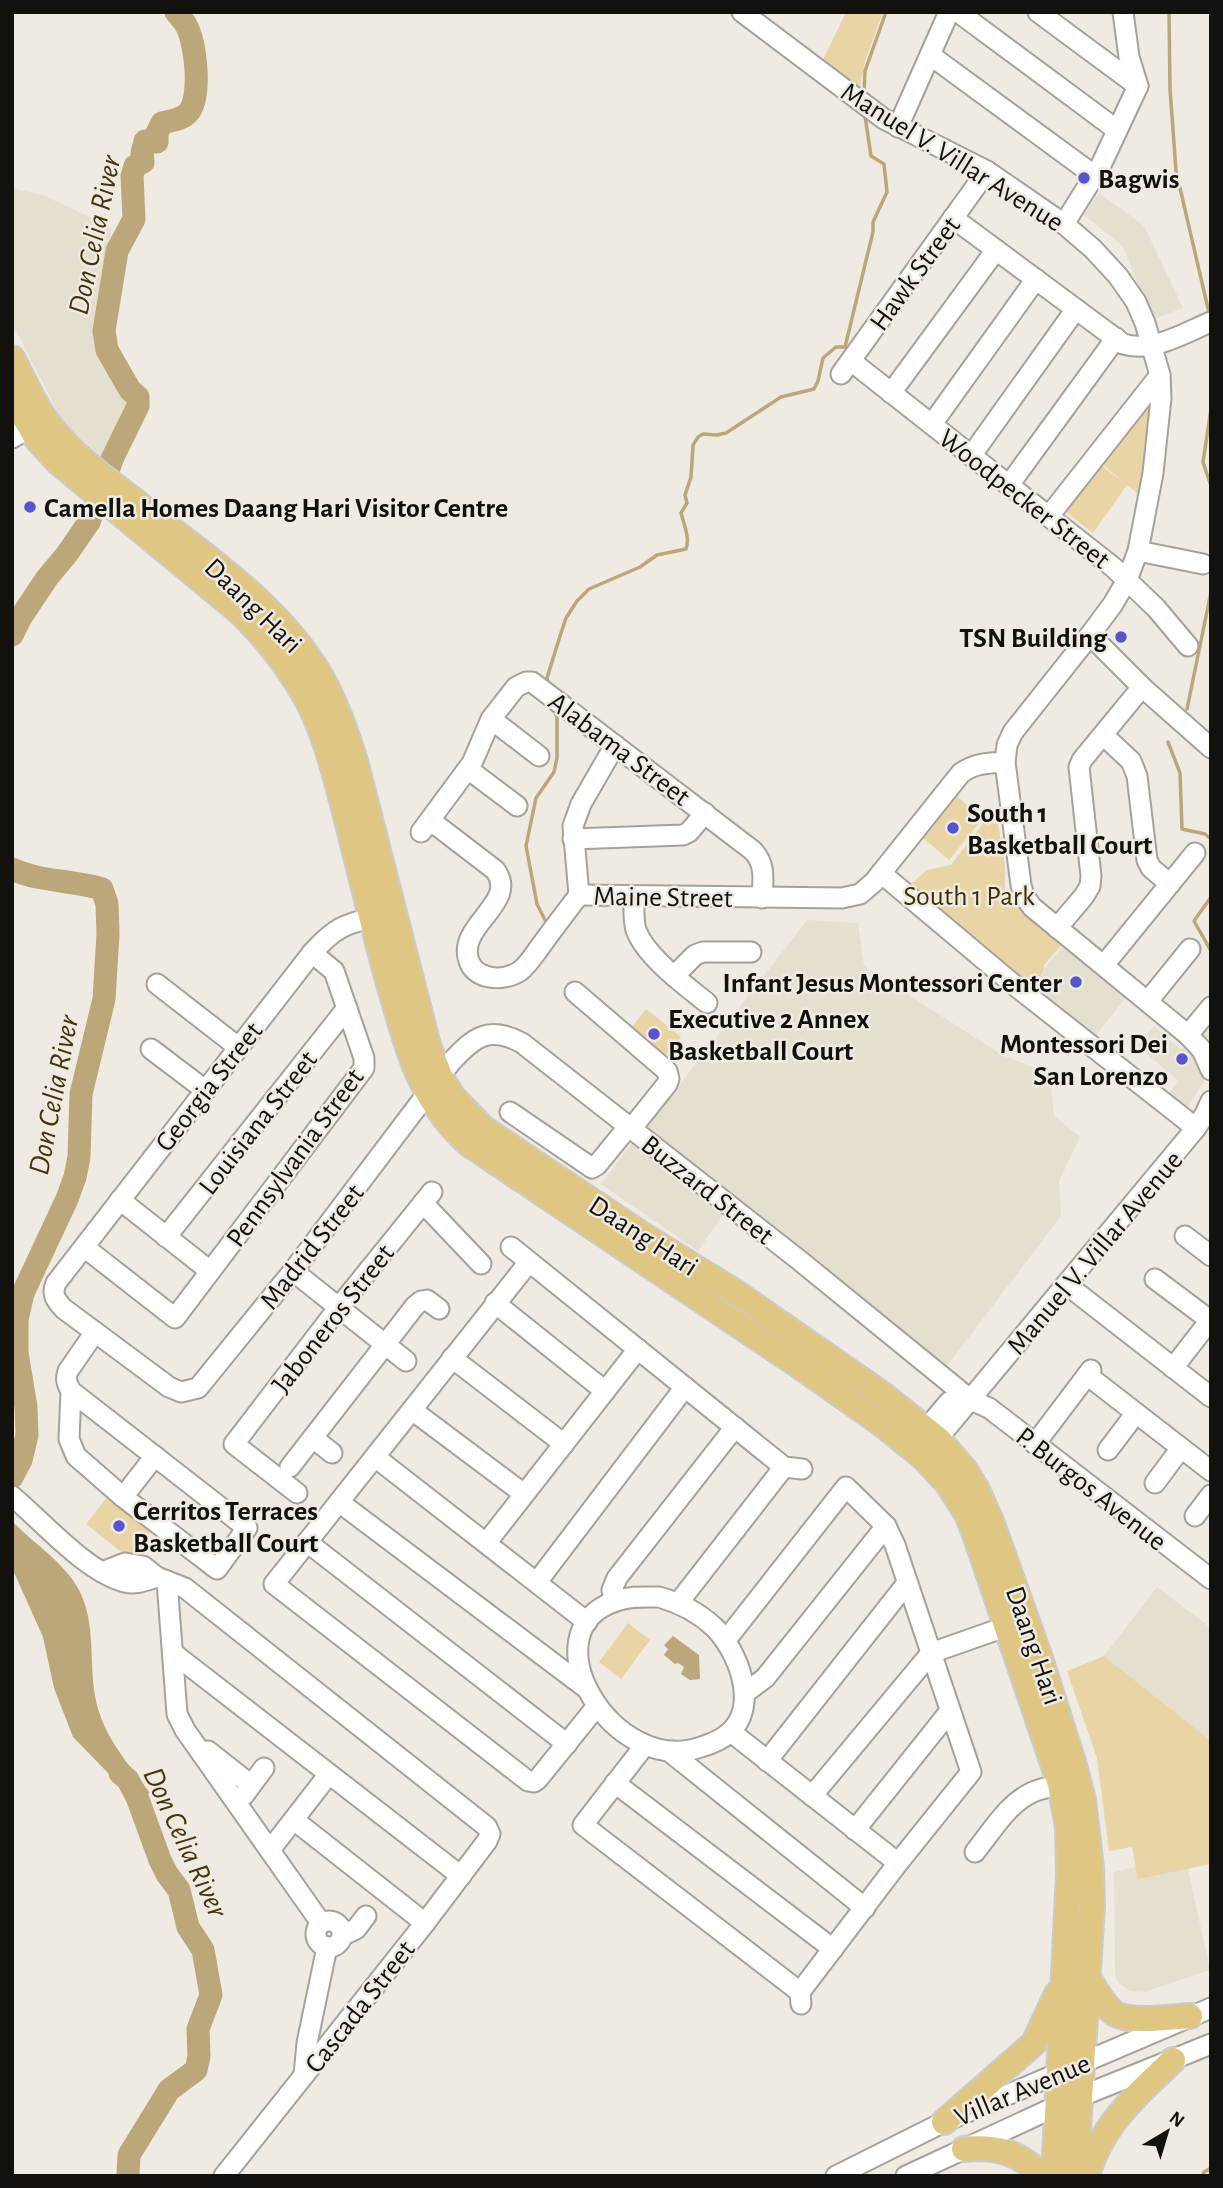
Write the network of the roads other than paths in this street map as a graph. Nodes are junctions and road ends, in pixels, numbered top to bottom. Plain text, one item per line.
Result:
1 (742, 12) edge
2 (949, 12) edge
3 (958, 12) edge
4 (1038, 12) edge
5 (1122, 13) edge
6 (930, 55) junction
7 (1138, 86) junction
8 (891, 123) junction
9 (1116, 130) junction
10 (987, 171) junction
11 (1095, 176) junction
12 (953, 218) junction
13 (1064, 224) junction
14 (996, 250) junction
15 (1036, 279) junction
16 (1076, 309) junction
17 (1211, 322) edge
18 (1116, 338) junction
19 (1153, 345) junction
20 (12, 358) edge
21 (846, 368) joint
22 (1160, 375) junction
23 (891, 393) junction
24 (24, 415) edge
25 (932, 424) junction
26 (971, 456) junction
27 (1009, 485) junction
28 (1049, 516) junction
29 (1138, 551) junction
30 (1203, 564) dead end
31 (1127, 579) junction
32 (1090, 635) junction
33 (1188, 646) dead end
34 (1142, 687) junction
35 (491, 719) junction
36 (1103, 734) junction
37 (615, 745) junction
38 (1211, 748) edge
39 (539, 756) dead end
40 (1004, 762) junction
41 (468, 769) junction
42 (517, 806) dead end
43 (705, 813) junction
44 (573, 839) junction
45 (1195, 853) dead end
46 (881, 873) junction
47 (1170, 884) junction
48 (579, 895) junction
49 (634, 897) junction
50 (762, 898) junction
51 (382, 915) junction
52 (1057, 928) junction
53 (1190, 949) dead end
54 (751, 952) dead end
55 (312, 953) junction
56 (1104, 965) junction
57 (475, 971) joint
58 (674, 976) junction
59 (157, 984) dead end
60 (575, 992) dead end
61 (1148, 1001) junction
62 (707, 1003) dead end
63 (1211, 1007) edge
64 (347, 1008) junction
65 (1188, 1035) junction
66 (238, 1046) junction
67 (151, 1049) dead end
68 (1211, 1070) edge
69 (434, 1086) junction
70 (205, 1090) junction
71 (510, 1112) dead end
72 (1206, 1115) edge
73 (630, 1128) junction
74 (120, 1200) junction
75 (1185, 1236) dead end
76 (166, 1237) junction
77 (84, 1247) junction
78 (511, 1247) dead end
79 (1211, 1256) edge
80 (529, 1262) junction
81 (481, 1265) dead end
82 (210, 1271) junction
83 (293, 1271) junction
84 (1155, 1279) dead end
85 (1067, 1285) junction
86 (495, 1303) junction
87 (339, 1307) junction
88 (439, 1309) dead end
89 (1211, 1320) edge
90 (95, 1332) junction
91 (386, 1344) junction
92 (638, 1349) junction
93 (452, 1358) junction
94 (406, 1361) dead end
95 (1173, 1368) junction
96 (685, 1387) junction
97 (71, 1391) junction
98 (605, 1391) junction
99 (1211, 1397) edge
100 (971, 1400) junction
101 (412, 1410) junction
102 (1136, 1413) junction
103 (735, 1427) junction
104 (313, 1438) junction
105 (924, 1443) junction
106 (564, 1444) junction
107 (1035, 1444) junction
108 (1181, 1448) junction
109 (1108, 1450) dead end
110 (332, 1453) dead end
111 (155, 1456) junction
112 (375, 1457) junction
113 (290, 1467) dead end
114 (1211, 1471) edge
115 (1155, 1483) dead end
116 (297, 1493) dead end
117 (524, 1494) junction
118 (1211, 1495) edge
119 (124, 1497) junction
120 (18, 1500) edge
121 (339, 1502) junction
122 (1195, 1516) dead end
123 (886, 1526) junction
124 (307, 1542) junction
125 (487, 1542) junction
126 (162, 1579) junction
127 (1211, 1579) edge
128 (537, 1582) junction
129 (907, 1583) junction
130 (614, 1602) junction
131 (679, 1602) junction
132 (587, 1622) junction
133 (1017, 1623) junction
134 (726, 1640) junction
135 (173, 1653) junction
136 (931, 1653) junction
137 (745, 1693) junction
138 (592, 1698) junction
139 (950, 1711) junction
140 (731, 1732) junction
141 (192, 1739) junction
142 (567, 1744) junction
143 (645, 1745) junction
144 (670, 1752) junction
145 (767, 1760) junction
146 (264, 1769) dead end
147 (329, 1774) junction
148 (615, 1783) junction
149 (1060, 1784) junction
150 (251, 1785) junction
151 (812, 1796) junction
152 (237, 1804) junction
153 (294, 1820) junction
154 (855, 1830) junction
155 (270, 1850) junction
156 (975, 1852) dead end
157 (898, 1863) junction
158 (461, 1876) junction
159 (865, 1908) junction
160 (366, 1916) dead end
161 (425, 1923) junction
162 (335, 1941) junction
163 (833, 1949) junction
164 (1076, 1977) junction
165 (1201, 2012) edge
166 (1211, 2044) edge
167 (1172, 2060) junction
168 (1083, 2063) junction
169 (1058, 2072) junction
170 (304, 2075) junction
171 (1081, 2096) junction
172 (1057, 2106) junction
173 (944, 2122) junction
174 (964, 2149) junction
175 (224, 2176) edge
176 (836, 2176) edge
177 (906, 2176) edge
178 (1042, 2176) edge
179 (1054, 2176) edge
180 (1077, 2176) edge
181 (1086, 2176) edge

1 - 8 street, Manuel V. Villar Avenue
2 - 6 street
3 - 9 street
4 - 7 street
5 - 7 street
6 - 8 street
6 - 11 street
7 - 9 street
8 - 10 street, Manuel V. Villar Avenue
9 - 11 street
10 - 12 street, Hawk Street
10 - 13 street, Manuel V. Villar Avenue
11 - 13 street
12 - 14 street
12 - 21 street, Hawk Street
13 - 19 street, Manuel V. Villar Avenue
14 - 15 street
14 - 23 street
15 - 16 street
15 - 25 street
16 - 18 street
16 - 26 street
17 - 19 street
18 - 19 street
18 - 27 street
19 - 22 street, Manuel V. Villar Avenue
20 - 24 main road, Daang Hari
21 - 23 street, Woodpecker Street
22 - 28 street
22 - 29 street, Manuel V. Villar Avenue
23 - 25 street, Woodpecker Street
24 - 51 main road, Daang Hari
25 - 26 street, Woodpecker Street
26 - 27 street, Woodpecker Street
27 - 28 street, Woodpecker Street
28 - 31 street, Woodpecker Street
29 - 30 street
29 - 31 street, Manuel V. Villar Avenue
31 - 32 street, Manuel V. Villar Avenue
31 - 33 street, Woodpecker Street
32 - 34 street
32 - 40 street, Manuel V. Villar Avenue
34 - 36 street
34 - 38 street
35 - 37 street, Alabama Street
35 - 39 street
35 - 41 street, Alabama Street
36 - 47 street
36 - 52 street
37 - 43 street, Alabama Street
37 - 44 street
40 - 46 street, Maine Street
40 - 52 street, Manuel V. Villar Avenue
41 - 42 street
41 - 57 street, Alabama Street
43 - 44 street
43 - 50 street, Alabama Street
44 - 48 street
45 - 47 street
46 - 50 street, Maine Street
46 - 72 street
47 - 56 street
48 - 49 street, Maine Street
48 - 57 street, Maine Street
49 - 50 street, Maine Street
49 - 58 street
51 - 55 street, Georgia Street
51 - 69 main road, Daang Hari
52 - 56 street, Manuel V. Villar Avenue
53 - 61 street
54 - 58 street
55 - 64 street, Pennsylvania Street
55 - 66 street, Georgia Street
56 - 61 street, Manuel V. Villar Avenue
58 - 62 street
59 - 66 street
60 - 73 street
61 - 65 street, Manuel V. Villar Avenue
63 - 65 street
64 - 76 street, Louisiana Street
64 - 82 street, Pennsylvania Street
65 - 68 street, Manuel V. Villar Avenue
66 - 70 street, Georgia Street
67 - 70 street
69 - 73 street, Buzzard Street
69 - 83 street, Madrid Street
69 - 105 main road, Daang Hari
70 - 74 street, Georgia Street
71 - 73 street
72 - 85 street, Manuel V. Villar Avenue
73 - 100 street, Buzzard Street
74 - 76 street
74 - 77 street, Georgia Street
75 - 79 street
76 - 82 street
77 - 82 street, Pennsylvania Street
77 - 90 street, Georgia Street
78 - 80 street
80 - 86 street
80 - 92 street
81 - 87 street, Jaboneros Street
83 - 87 street
83 - 90 street, Madrid Street
84 - 89 street
85 - 95 street
85 - 100 street, Manuel V. Villar Avenue
86 - 93 street
86 - 98 street
87 - 91 street
87 - 116 street, Jaboneros Street
88 - 91 street
89 - 95 street
90 - 97 street
91 - 94 street
91 - 104 street
92 - 96 street
92 - 98 street
93 - 101 street
93 - 106 street
95 - 99 street
96 - 103 street
96 - 128 street
97 - 111 street
97 - 119 street
98 - 106 street
100 - 105 street, Manuel V. Villar Avenue
100 - 107 street, P. Burgos Avenue
101 - 112 street
101 - 117 street
102 - 107 street
102 - 108 street
102 - 109 street
103 - 130 street
103 - 131 street
104 - 110 street
104 - 113 street
105 - 133 main road, Daang Hari
106 - 117 street
107 - 127 street, P. Burgos Avenue
108 - 114 street
108 - 115 street
111 - 119 street
111 - 119 street
112 - 121 street
112 - 125 street
117 - 125 street
118 - 122 street
120 - 126 street
121 - 124 street
121 - 138 street
123 - 129 street
123 - 134 street
123 - 137 street
124 - 142 street
124 - 142 street
125 - 128 street
126 - 135 street
126 - 158 street, Cascada Street
128 - 132 street
129 - 136 street
129 - 145 street
130 - 131 street
130 - 132 street
131 - 134 street
132 - 138 street
133 - 136 street
133 - 149 main road, Daang Hari
133 - 164 main road, Daang Hari
134 - 137 street
135 - 141 street
135 - 147 street
136 - 139 street
136 - 151 street
137 - 140 street
138 - 142 street
138 - 143 street
139 - 154 street
139 - 157 street
140 - 144 street
140 - 145 street
141 - 150 street
141 - 152 street
143 - 144 street
143 - 148 street
144 - 159 street
145 - 151 street
146 - 150 street
147 - 153 street
147 - 158 street
148 - 163 street
148 - 163 street
149 - 156 street
149 - 164 main road, Daang Hari
150 - 152 street
151 - 154 street
152 - 155 street
153 - 155 street
153 - 161 street
154 - 157 street
155 - 162 street
157 - 159 street
158 - 161 street, Cascada Street
159 - 163 street
160 - 162 street
161 - 170 street, Cascada Street
162 - 170 street
164 - 165 main road
164 - 168 main road, Daang Hari
164 - 169 main road, Daang Hari
164 - 173 main road
165 - 168 street, Villar Avenue
166 - 167 street, Villar Avenue
167 - 171 street, Villar Avenue
167 - 181 main road
168 - 169 street, Villar Avenue
168 - 171 main road, Daang Hari
169 - 172 main road, Daang Hari
169 - 173 street, Villar Avenue
170 - 175 street, Cascada Street
171 - 172 street, Villar Avenue
171 - 180 main road, Daang Hari
172 - 174 street, Villar Avenue
172 - 179 main road, Daang Hari
173 - 176 street, Villar Avenue
174 - 177 street, Villar Avenue
174 - 178 main road

